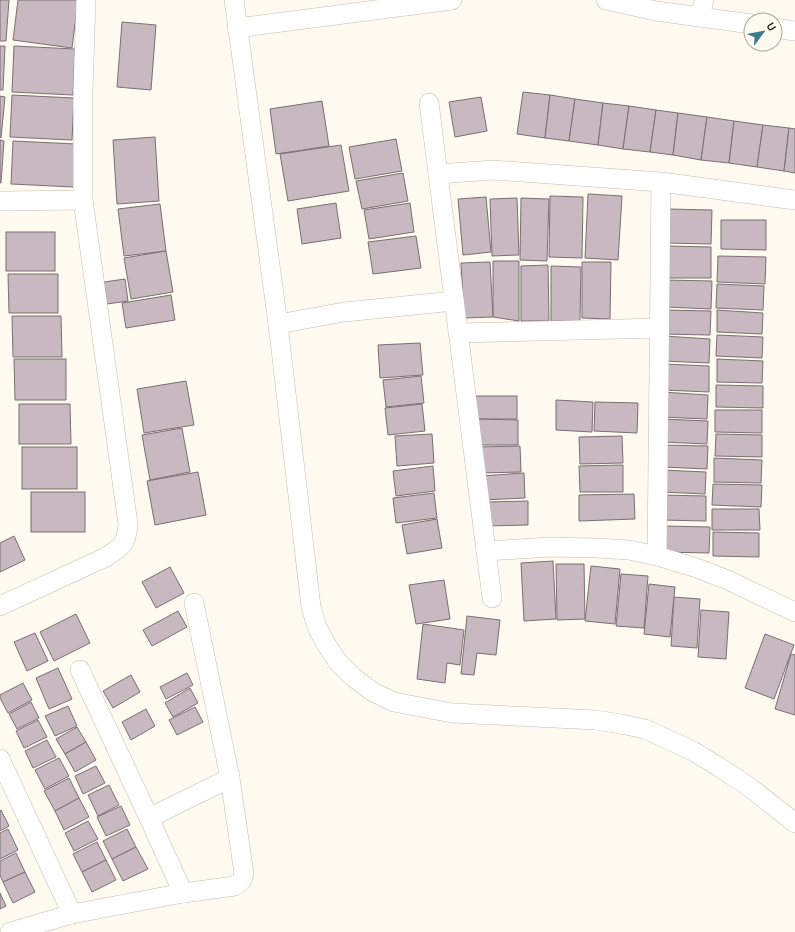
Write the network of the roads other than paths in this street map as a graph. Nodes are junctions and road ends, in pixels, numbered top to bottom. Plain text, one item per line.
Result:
1 (86, 0) edge
2 (234, 0) edge
3 (452, 0) edge
4 (606, 0) edge
5 (702, 8) edge
6 (743, 21) edge
7 (237, 28) junction
8 (783, 29) edge
9 (795, 31) edge
10 (429, 103) dead end
11 (438, 174) junction
12 (660, 182) junction
13 (83, 200) junction
14 (795, 200) edge
15 (0, 201) edge
16 (454, 301) junction
17 (278, 324) junction
18 (659, 328) junction
19 (458, 333) junction
20 (486, 551) junction
21 (657, 556) junction
22 (492, 598) dead end
23 (194, 603) dead end
24 (0, 606) edge
25 (795, 612) edge
26 (80, 670) dead end
27 (0, 759) edge
28 (230, 778) junction
29 (149, 818) junction
30 (795, 823) edge
31 (183, 893) junction
32 (72, 914) junction
33 (10, 932) edge

1 - 13 street
2 - 7 street
3 - 7 street
4 - 5 street
5 - 6 street
7 - 17 street
8 - 9 street
10 - 11 street
11 - 12 street
11 - 16 street
12 - 14 street
12 - 18 street
13 - 15 street
13 - 24 street
16 - 17 street
16 - 19 street
17 - 30 street
18 - 19 street
18 - 21 street
19 - 20 street
20 - 21 street
20 - 22 street
21 - 25 street
23 - 28 street
26 - 29 street
27 - 32 street
28 - 29 street
28 - 31 street
29 - 31 street
31 - 32 street
32 - 33 street

